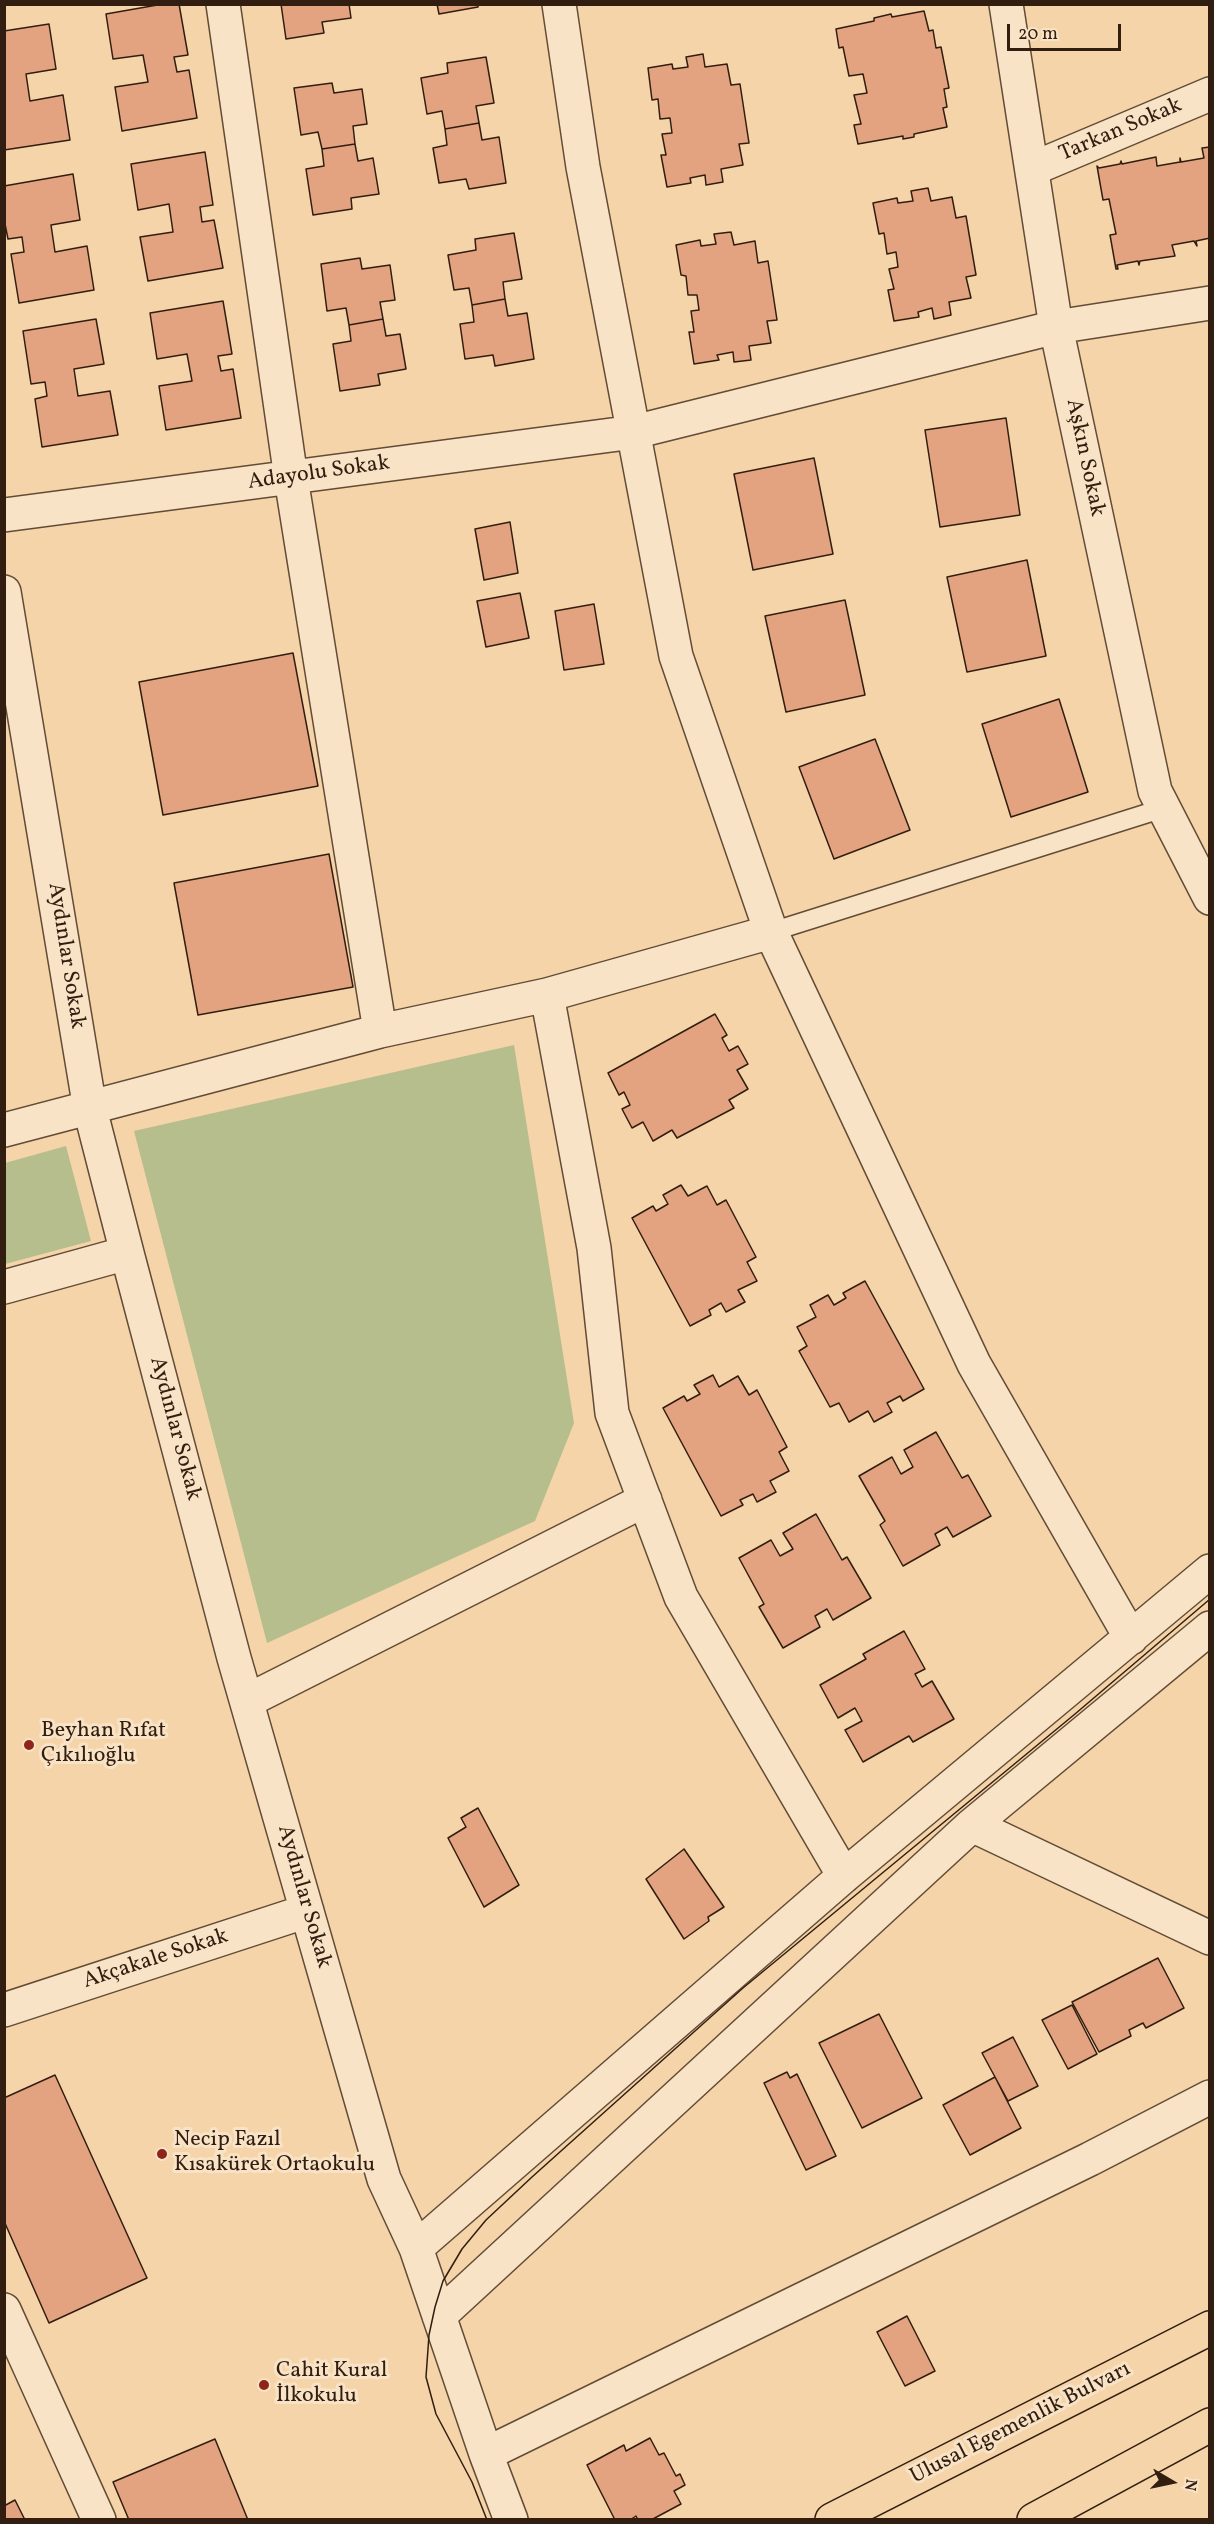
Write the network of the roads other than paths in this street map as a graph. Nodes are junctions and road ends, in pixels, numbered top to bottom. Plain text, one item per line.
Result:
1 (223, 4) edge
2 (559, 4) edge
3 (1006, 4) edge
4 (1209, 94) edge
5 (1032, 169) junction
6 (1209, 303) edge
7 (1056, 327) junction
8 (634, 432) junction
9 (291, 478) junction
10 (4, 515) edge
11 (4, 592) edge
12 (1164, 808) junction
13 (1209, 898) edge
14 (771, 932) junction
15 (547, 995) junction
16 (380, 1031) junction
17 (90, 1109) junction
18 (4, 1130) edge
19 (127, 1253) junction
20 (4, 1287) edge
21 (645, 1500) junction
22 (1209, 1571) edge
23 (1209, 1628) edge
24 (1131, 1638) junction
25 (247, 1701) junction
26 (972, 1825) junction
27 (844, 1876) junction
28 (307, 1911) junction
29 (1209, 1938) edge
30 (4, 2010) edge
31 (1209, 2097) edge
32 (416, 2248) junction
33 (4, 2310) edge
34 (439, 2316) junction
35 (1209, 2328) edge
36 (1209, 2426) edge
37 (486, 2454) junction
38 (99, 2520) edge
39 (511, 2520) edge
40 (832, 2520) edge
41 (1034, 2520) edge

1 - 9 street
2 - 8 street
3 - 5 street, Aşkın Sokak
4 - 5 street, Tarkan Sokak
5 - 7 street, Aşkın Sokak
6 - 7 street
7 - 8 street, Adayolu Sokak
7 - 12 street, Aşkın Sokak
8 - 9 street, Adayolu Sokak
8 - 14 street
9 - 10 street, Adayolu Sokak
9 - 16 street
11 - 17 street, Aydınlar Sokak
12 - 13 street, Aşkın Sokak
12 - 14 lane
14 - 15 street
14 - 24 street
15 - 16 street
15 - 21 street
16 - 17 street
17 - 18 street
17 - 19 street, Aydınlar Sokak
19 - 20 street
19 - 25 street, Aydınlar Sokak
21 - 25 street
21 - 27 street
22 - 24 street
23 - 26 street
24 - 27 street
25 - 28 street, Aydınlar Sokak
26 - 29 street
26 - 34 street
27 - 32 street
28 - 30 street, Akçakale Sokak
28 - 32 street, Aydınlar Sokak
31 - 37 street
32 - 34 street, Aydınlar Sokak
33 - 38 street
34 - 37 street, Aydınlar Sokak
35 - 40 main road, Ulusal Egemenlik Bulvarı
36 - 41 main road
37 - 39 street, Aydınlar Sokak

